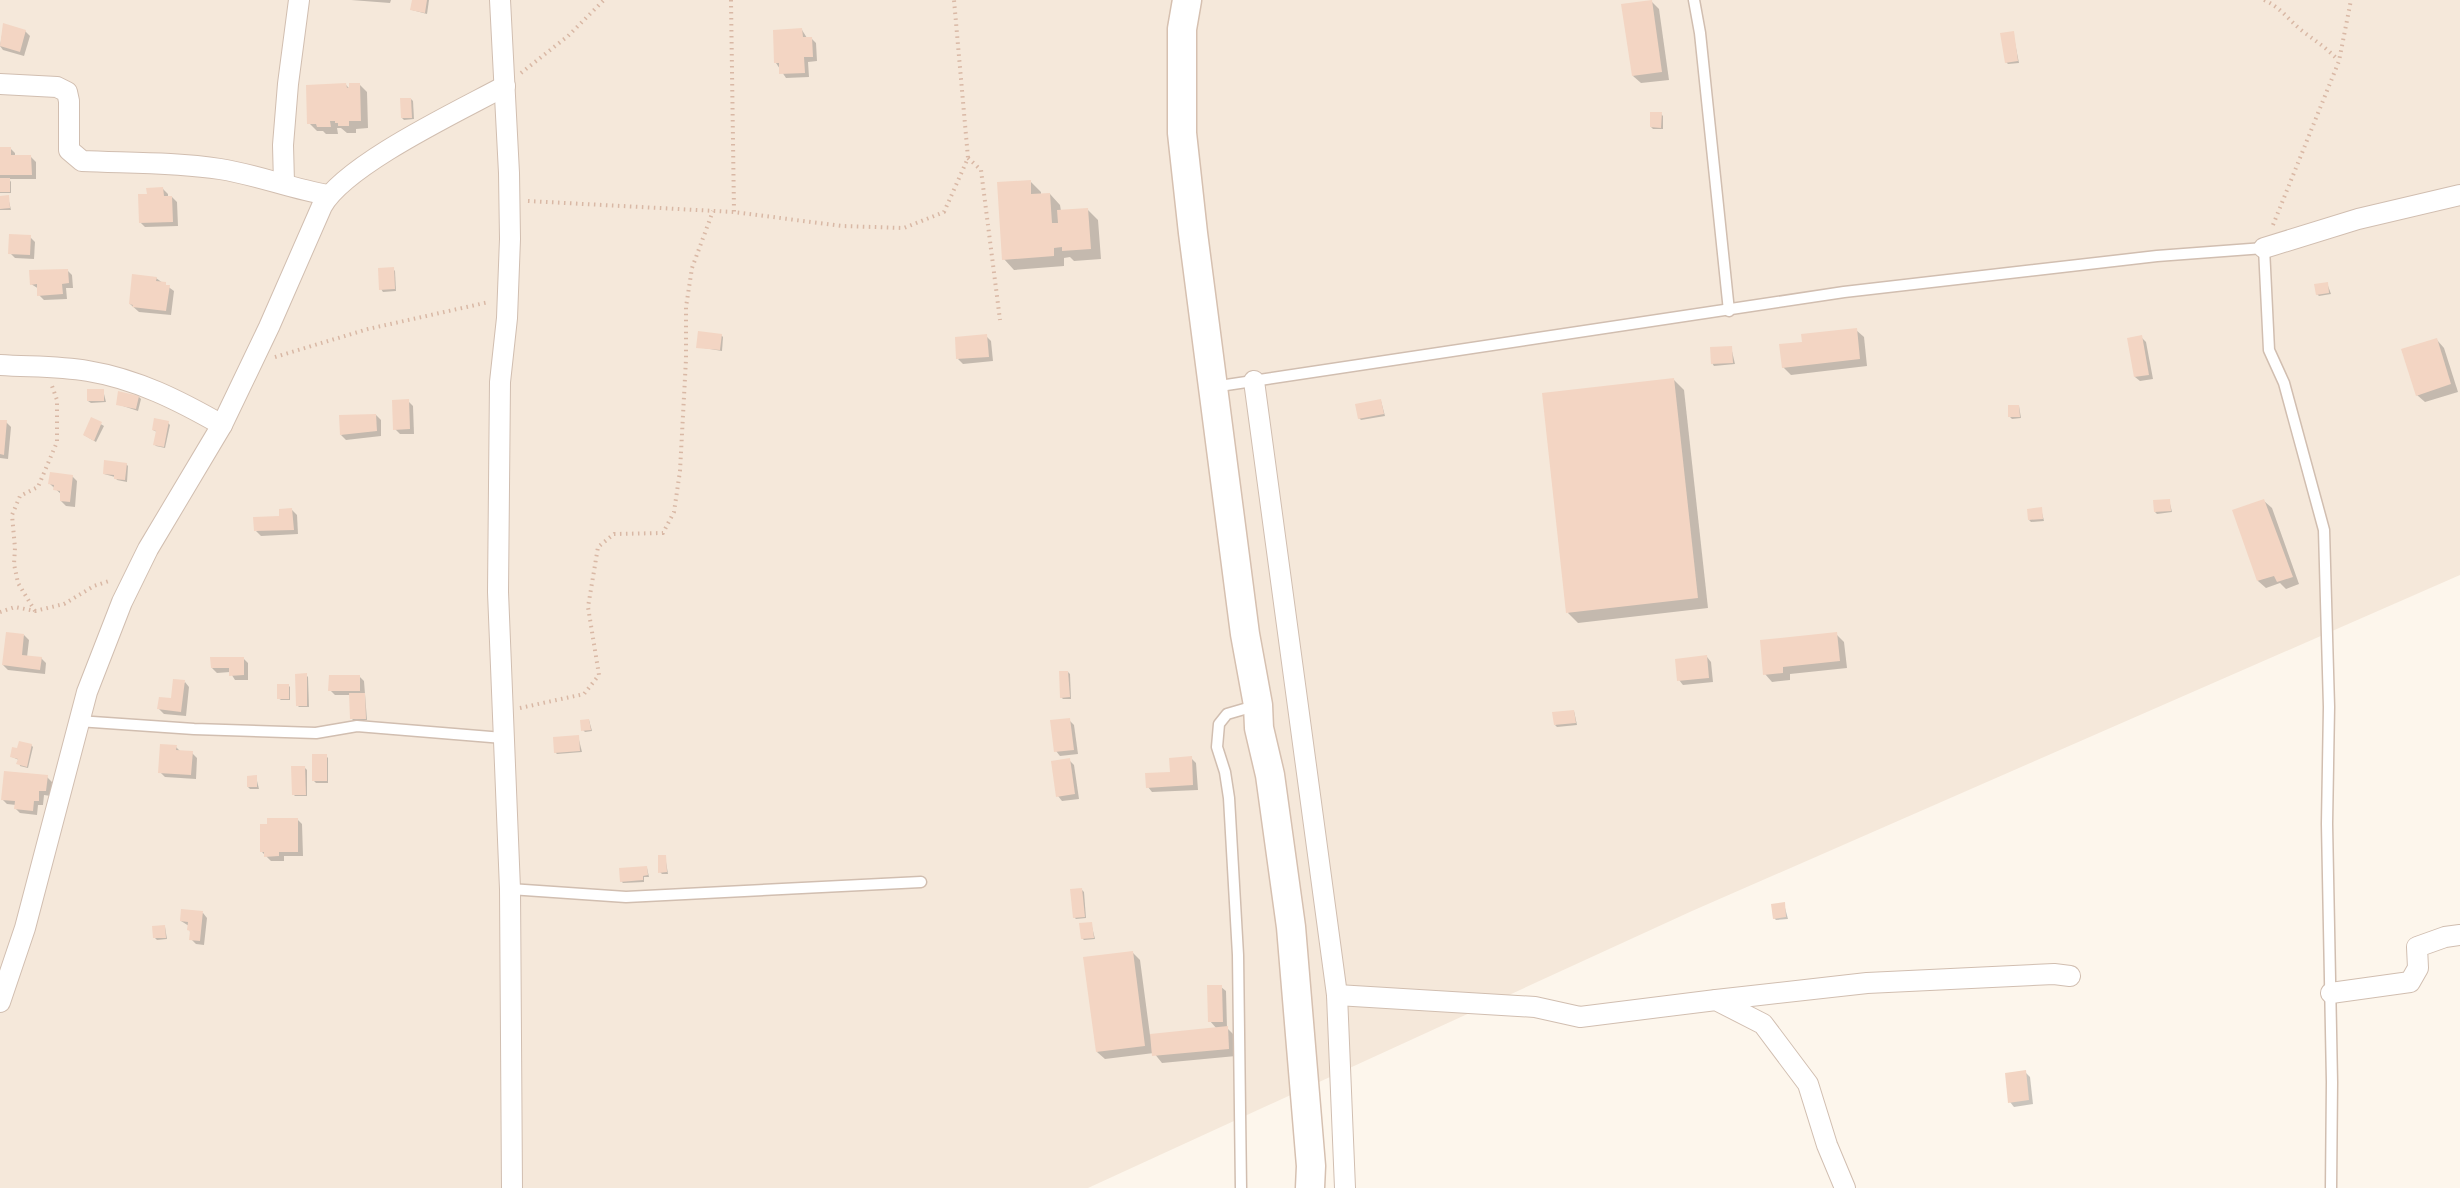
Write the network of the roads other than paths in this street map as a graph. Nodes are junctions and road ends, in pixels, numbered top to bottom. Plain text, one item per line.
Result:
1 (299, 0) edge
2 (500, 0) edge
3 (1188, 0) edge
4 (1694, 0) edge
5 (0, 84) edge
6 (506, 86) junction
7 (284, 183) junction
8 (328, 195) junction
9 (2460, 195) edge
10 (2264, 248) junction
11 (1729, 311) junction
12 (0, 365) edge
13 (1254, 381) junction
14 (1213, 387) junction
15 (222, 425) junction
16 (1258, 705) junction
17 (78, 721) junction
18 (503, 738) junction
19 (921, 882) dead end
20 (510, 889) junction
21 (2460, 935) edge
22 (2070, 976) dead end
23 (2331, 993) junction
24 (1337, 995) junction
25 (1716, 1000) junction
26 (0, 1002) edge
27 (512, 1188) edge
28 (1241, 1188) edge
29 (1310, 1188) edge
30 (1345, 1188) edge
31 (1845, 1188) edge
32 (2331, 1188) edge

1 - 7 street
2 - 6 street
3 - 14 street
4 - 11 lane
5 - 7 street
6 - 8 street
6 - 18 street
7 - 8 street
8 - 15 street
9 - 10 street
10 - 11 lane
10 - 23 lane
11 - 13 lane
12 - 15 street
13 - 14 lane
13 - 24 street
14 - 16 street
15 - 17 street
16 - 28 lane
16 - 29 street
17 - 18 lane
17 - 26 street
18 - 20 street
19 - 20 lane
20 - 27 street
21 - 23 street
22 - 25 street
23 - 32 lane
24 - 25 street
24 - 30 street
25 - 31 street

